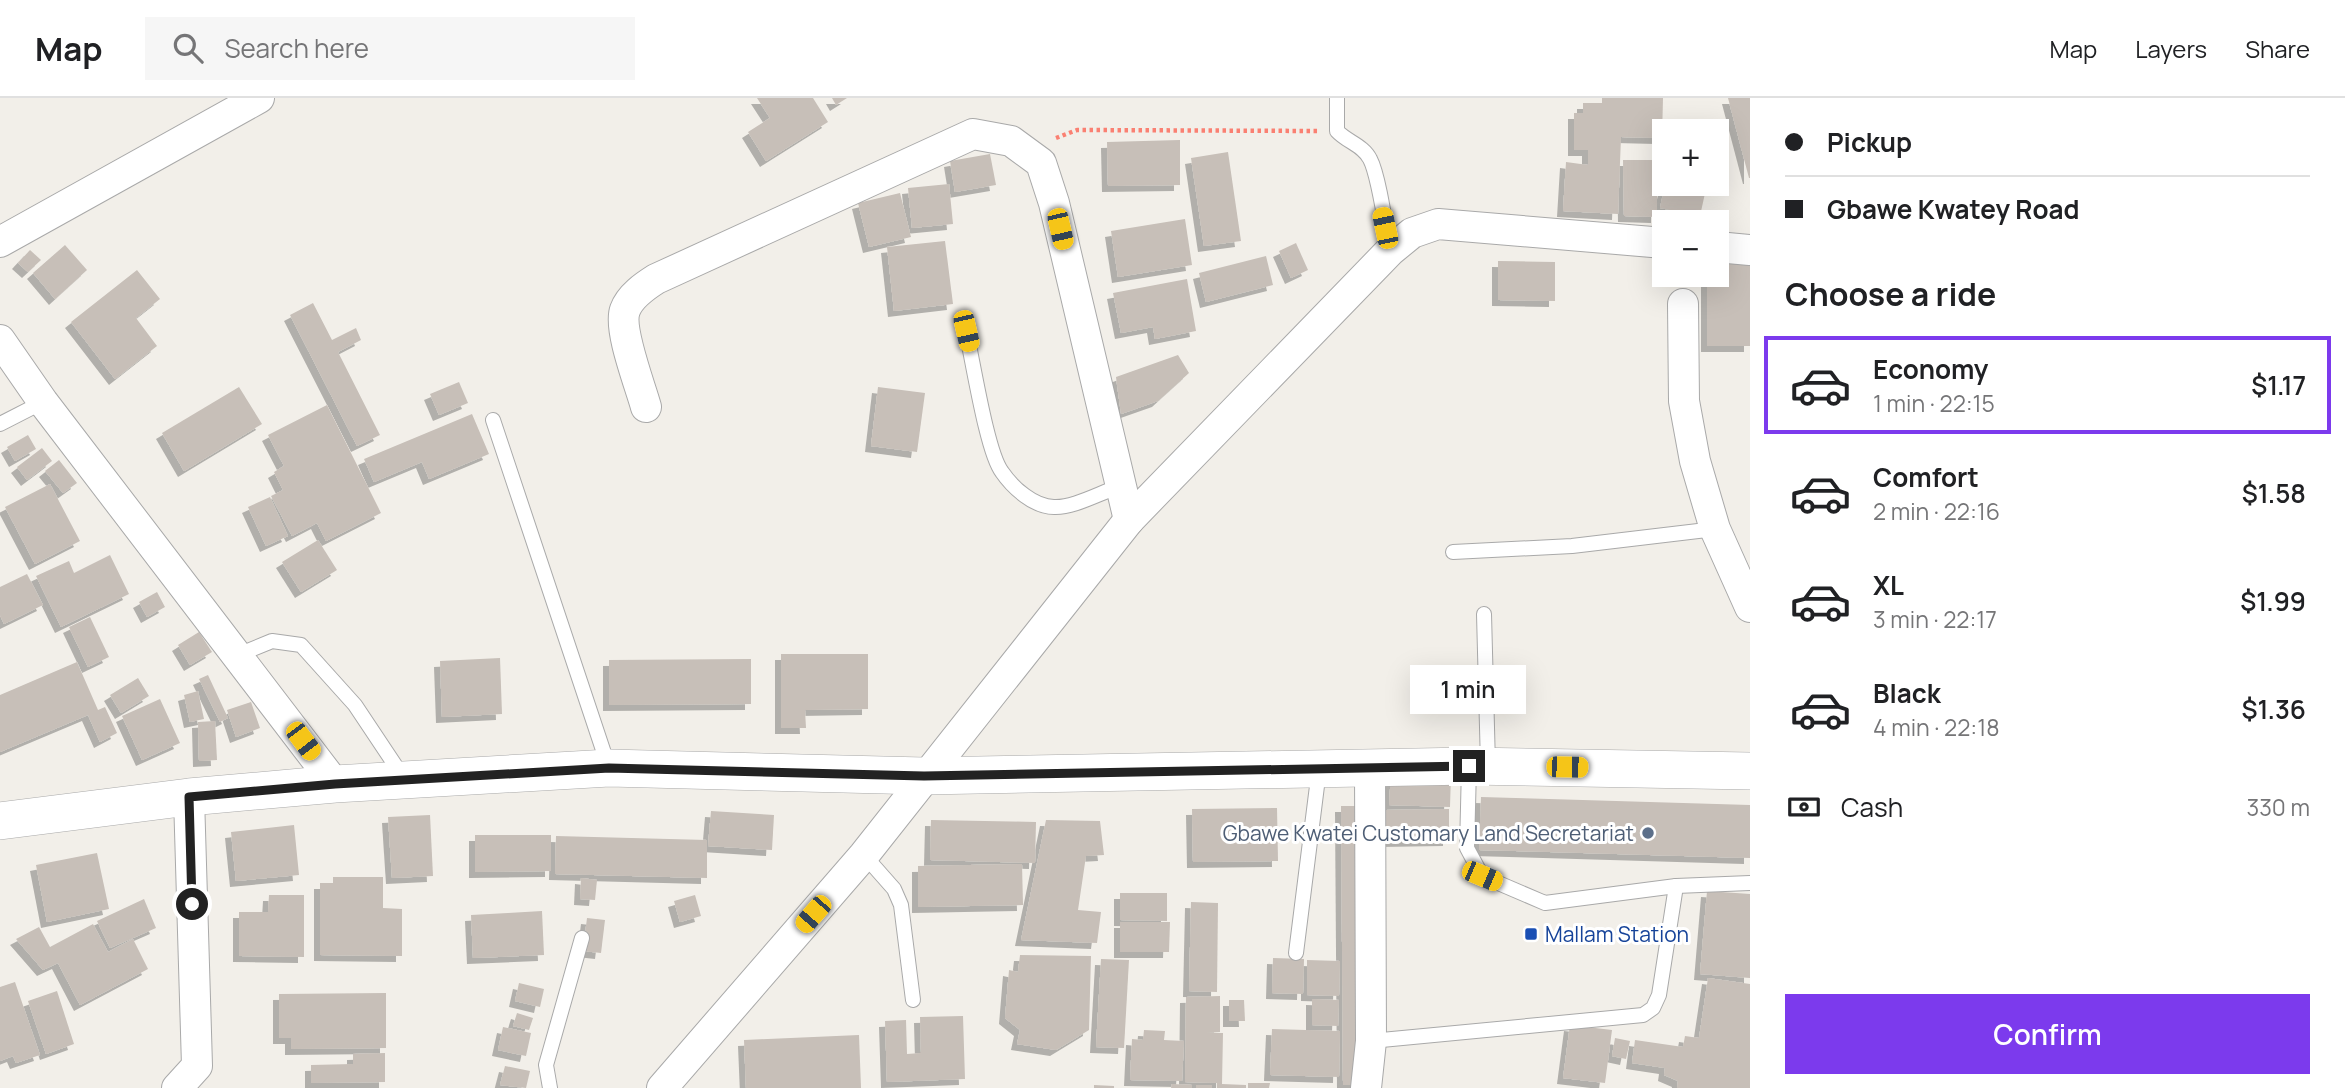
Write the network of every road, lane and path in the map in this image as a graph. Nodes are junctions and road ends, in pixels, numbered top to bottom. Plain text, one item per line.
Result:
1 (259, 98) edge
2 (1337, 98) edge
3 (1337, 131) junction
4 (1026, 152) junction
5 (1652, 242) edge
6 (0, 243) edge
7 (1729, 248) edge
8 (1750, 250) edge
9 (1390, 251) junction
10 (1683, 304) dead end
11 (966, 331) dead end
12 (0, 340) edge
13 (43, 402) junction
14 (646, 407) dead end
15 (493, 420) dead end
16 (0, 424) edge
17 (1121, 486) junction
18 (1129, 520) junction
19 (1715, 529) junction
20 (1454, 552) dead end
21 (1750, 607) edge
22 (1484, 614) dead end
23 (238, 655) junction
24 (1479, 766) junction
25 (609, 768) junction
26 (1370, 768) junction
27 (1320, 769) junction
28 (1750, 771) edge
29 (924, 776) junction
30 (405, 780) junction
31 (335, 784) junction
32 (189, 797) junction
33 (0, 821) edge
34 (864, 855) junction
35 (1750, 883) edge
36 (1676, 886) junction
37 (582, 938) dead end
38 (1296, 953) dead end
39 (913, 1000) dead end
40 (1371, 1041) junction
41 (177, 1088) edge
42 (550, 1088) edge
43 (662, 1088) edge
44 (1366, 1088) edge

1 - 6 street
2 - 3 lane
3 - 4 path
3 - 9 lane
4 - 14 street
4 - 17 street
5 - 9 street
7 - 8 street
9 - 18 street
10 - 19 street
11 - 17 lane
12 - 13 street
13 - 16 lane
13 - 23 street
15 - 25 lane
17 - 18 street
18 - 29 street
19 - 20 lane
19 - 21 street
22 - 24 lane
23 - 30 lane
23 - 31 street
24 - 26 street
24 - 28 street
24 - 36 lane
25 - 29 street
25 - 30 street
26 - 27 street
26 - 40 street
27 - 29 street
27 - 38 lane
29 - 34 street
30 - 31 street
31 - 32 street
32 - 33 street
32 - 41 street
34 - 39 lane
34 - 43 street
35 - 36 lane
36 - 40 lane
37 - 42 lane
40 - 44 street

